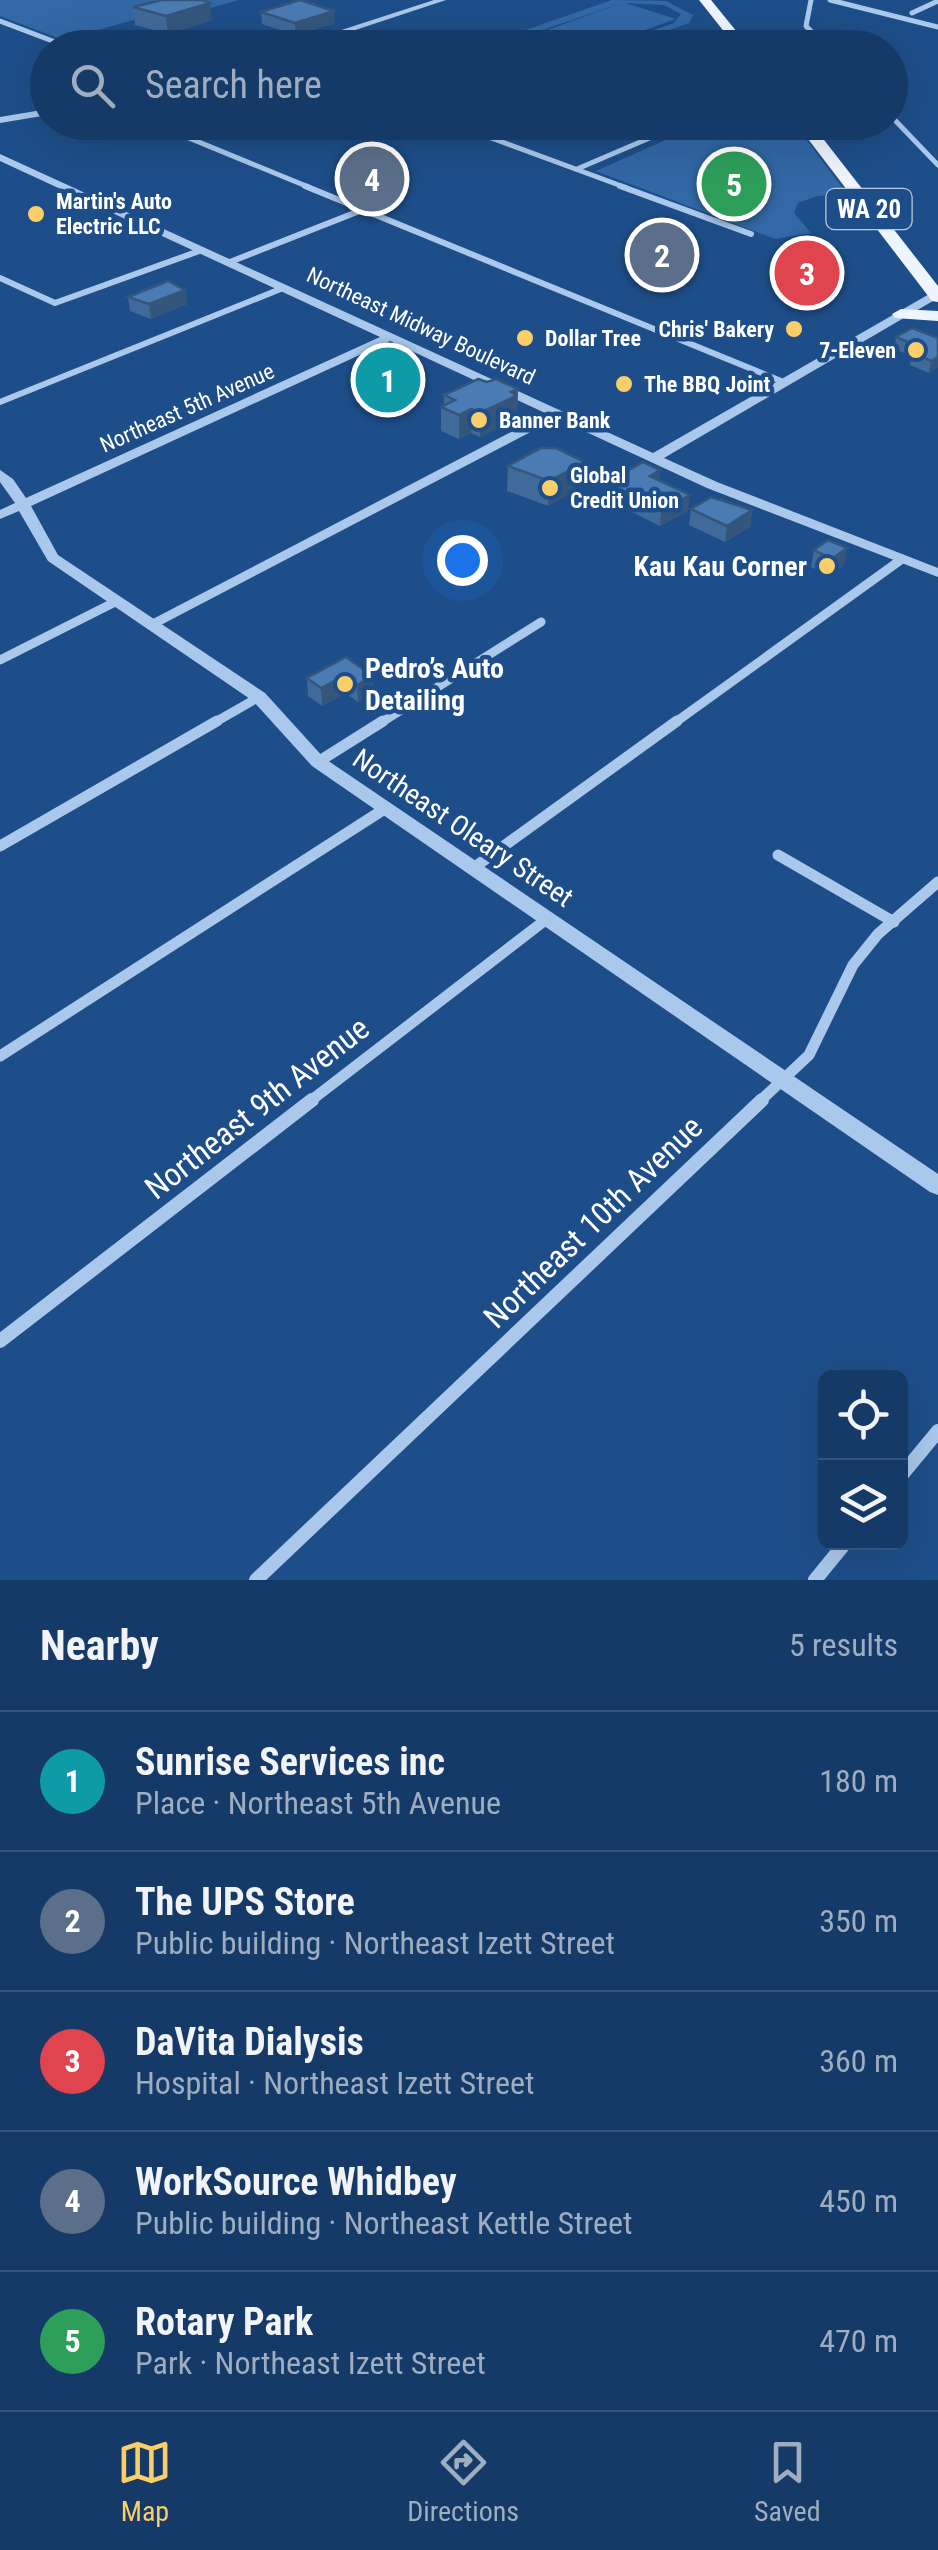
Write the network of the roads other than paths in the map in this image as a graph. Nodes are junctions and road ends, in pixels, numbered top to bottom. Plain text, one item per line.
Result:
1 (442, 0) edge
2 (705, 0) edge
3 (811, 0) edge
4 (830, 0) edge
5 (845, 1) edge
6 (938, 1) edge
7 (912, 13) dead end
8 (0, 21) edge
9 (938, 27) edge
10 (347, 30) edge
11 (729, 30) edge
12 (810, 30) edge
13 (30, 33) edge
14 (30, 115) edge
15 (0, 120) edge
16 (908, 133) edge
17 (193, 140) edge
18 (496, 140) edge
19 (645, 140) edge
20 (816, 140) edge
21 (0, 157) edge
22 (938, 165) edge
23 (576, 170) junction
24 (362, 210) junction
25 (751, 234) dead end
26 (202, 250) junction
27 (230, 262) junction
28 (910, 262) junction
29 (938, 274) edge
30 (0, 278) edge
31 (284, 288) junction
32 (937, 295) edge
33 (901, 314) junction
34 (938, 316) edge
35 (390, 337) junction
36 (782, 381) junction
37 (0, 402) edge
38 (558, 414) junction
39 (652, 458) junction
40 (0, 474) edge
41 (23, 504) junction
42 (0, 514) edge
43 (902, 559) junction
44 (938, 574) edge
45 (117, 601) junction
46 (541, 622) dead end
47 (153, 624) junction
48 (0, 660) edge
49 (259, 697) junction
50 (318, 762) junction
51 (386, 808) junction
52 (0, 846) edge
53 (778, 855) dead end
54 (472, 868) junction
55 (938, 882) edge
56 (548, 918) junction
57 (894, 922) junction
58 (0, 1056) edge
59 (783, 1080) junction
60 (938, 1186) edge
61 (0, 1341) edge
62 (938, 1432) edge
63 (908, 1468) edge
64 (839, 1550) edge
65 (256, 1580) edge
66 (815, 1580) edge

1 - 10 street
2 - 11 main road
3 - 12 street
4 - 5 street
5 - 9 street
6 - 7 street
8 - 13 street
14 - 15 street
16 - 22 street
17 - 24 street
18 - 23 street
19 - 23 street
20 - 28 main road, WA 20
21 - 26 street, Northeast Midway Boulevard
23 - 25 street
24 - 27 street
24 - 36 street
26 - 27 street, Northeast Midway Boulevard
26 - 30 street
27 - 31 street, Northeast Midway Boulevard
28 - 29 main road
28 - 32 main road, WA 20
31 - 35 street, Northeast Midway Boulevard
31 - 37 street
32 - 33 street
33 - 34 main road
33 - 36 street
35 - 38 street, Northeast Midway Boulevard
35 - 41 street, Northeast 5th Avenue
36 - 39 street
38 - 39 street, Northeast Midway Boulevard
38 - 47 street
39 - 43 street, Northeast Midway Boulevard
40 - 41 street, Northeast Oleary Street
41 - 42 street, Northeast 5th Avenue
41 - 45 street, Northeast Oleary Street
43 - 44 street, Northeast Midway Boulevard
43 - 54 street
45 - 47 street, Northeast Oleary Street
45 - 48 street
46 - 50 street
47 - 49 street, Northeast Oleary Street
49 - 50 street, Northeast Oleary Street
49 - 52 street
50 - 51 street, Northeast Oleary Street
51 - 54 street, Northeast Oleary Street
51 - 58 street
53 - 57 street
54 - 56 street, Northeast Oleary Street
55 - 57 street, Northeast 10th Avenue
56 - 59 street, Northeast Oleary Street
56 - 61 street, Northeast 9th Avenue
57 - 59 street, Northeast 10th Avenue
59 - 60 street, Northeast Oleary Street
59 - 65 street, Northeast 10th Avenue
62 - 63 street
64 - 66 street

